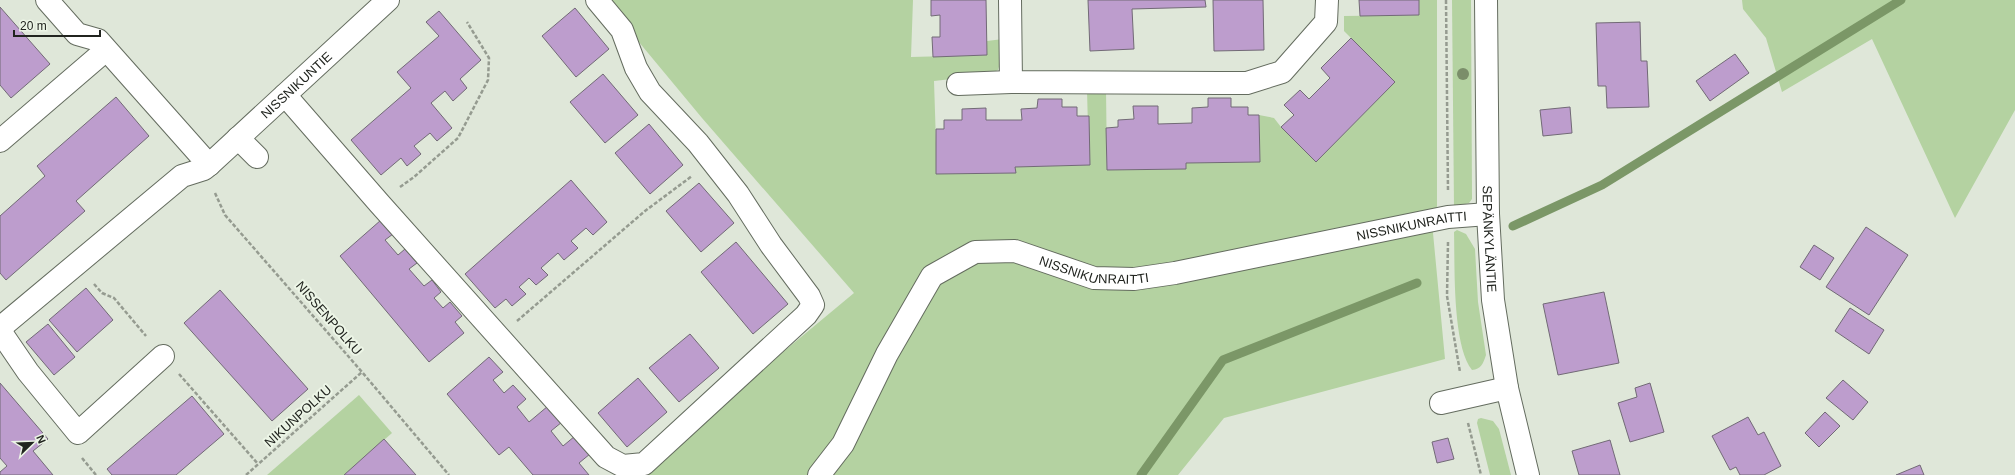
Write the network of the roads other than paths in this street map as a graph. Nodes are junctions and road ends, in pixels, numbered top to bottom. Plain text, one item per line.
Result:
1 (47, 0) edge
2 (388, 0) edge
3 (597, 0) edge
4 (1010, 0) edge
5 (1327, 0) edge
6 (1486, 0) edge
7 (106, 50) junction
8 (1011, 82) junction
9 (958, 84) dead end
10 (285, 95) junction
11 (2, 136) edge
12 (238, 138) junction
13 (257, 157) dead end
14 (207, 167) junction
15 (1488, 214) junction
16 (0, 328) edge
17 (0, 332) edge
18 (163, 356) dead end
19 (1507, 388) junction
20 (1441, 403) dead end
21 (819, 475) edge
22 (1528, 475) edge

1 - 7 street
2 - 10 street, NISSNIKUNTIE
3 - 10 street
4 - 8 street
5 - 8 street
6 - 15 street, SEPÄNKYLÄNTIE
7 - 11 street
7 - 14 street
8 - 9 street
10 - 12 street, NISSNIKUNTIE
12 - 13 street
12 - 14 street, NISSNIKUNTIE
14 - 16 street
15 - 19 street, SEPÄNKYLÄNTIE
15 - 21 street, NISSNIKUNRAITTI
17 - 18 street
19 - 20 street
19 - 22 street, SEPÄNKYLÄNTIE

